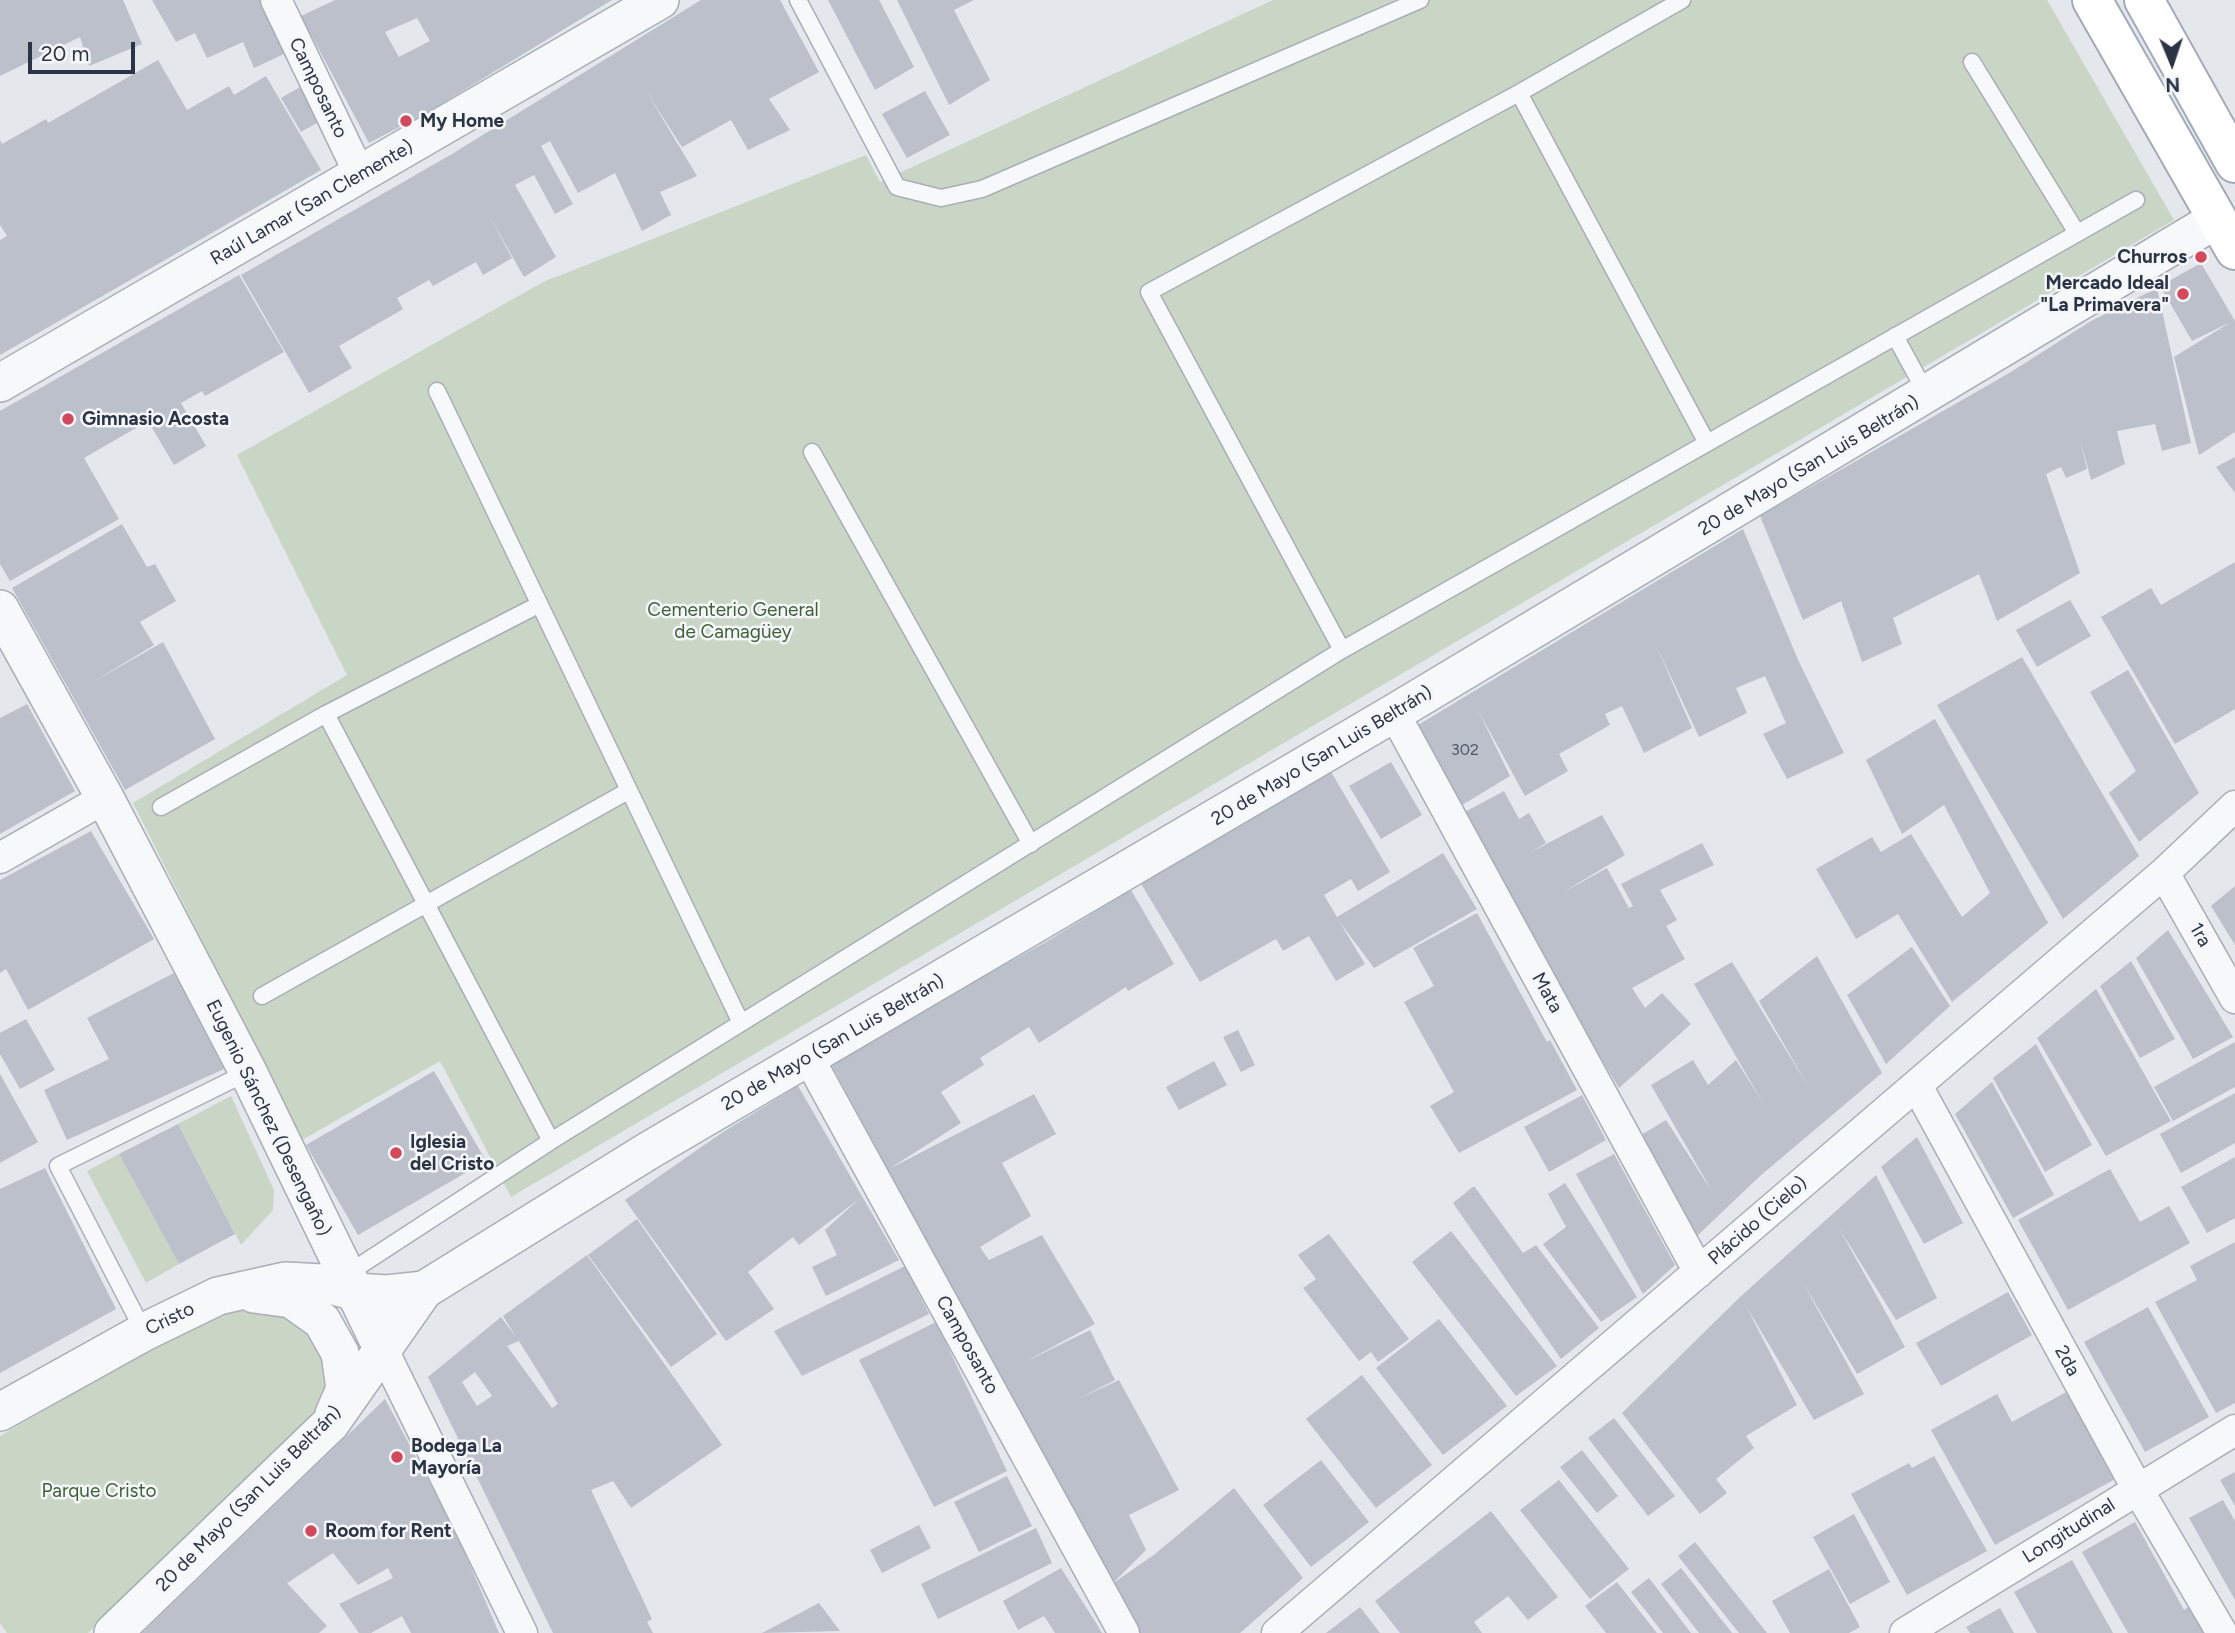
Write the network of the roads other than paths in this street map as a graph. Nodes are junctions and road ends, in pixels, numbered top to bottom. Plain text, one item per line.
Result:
1 (276, 0) edge
2 (660, 0) edge
3 (798, 0) edge
4 (1420, 0) edge
5 (1648, 0) edge
6 (1682, 0) edge
7 (2092, 0) edge
8 (2144, 0) edge
9 (1657, 14) junction
10 (1972, 62) dead end
11 (1519, 93) junction
12 (2235, 163) edge
13 (360, 175) junction
14 (2136, 200) dead end
15 (2077, 233) junction
16 (2226, 234) edge
17 (1895, 336) junction
18 (1919, 380) dead end
19 (0, 383) edge
20 (437, 391) dead end
21 (1707, 443) junction
22 (812, 452) dead end
23 (538, 605) junction
24 (0, 609) edge
25 (1342, 650) junction
26 (1394, 713) junction
27 (326, 714) junction
28 (628, 791) junction
29 (105, 798) junction
30 (2235, 806) edge
31 (161, 807) dead end
32 (1031, 844) junction
33 (0, 858) edge
34 (2164, 873) junction
35 (429, 904) junction
36 (262, 996) dead end
37 (2235, 998) edge
38 (741, 1023) junction
39 (808, 1057) junction
40 (248, 1072) junction
41 (1917, 1086) junction
42 (551, 1140) junction
43 (1699, 1272) junction
44 (344, 1283) junction
45 (424, 1290) junction
46 (218, 1296) junction
47 (144, 1332) junction
48 (383, 1352) junction
49 (0, 1412) edge
50 (331, 1423) junction
51 (2235, 1430) edge
52 (2137, 1488) junction
53 (113, 1633) edge
54 (522, 1633) edge
55 (1124, 1633) edge
56 (1277, 1633) edge
57 (1905, 1633) edge
58 (2222, 1633) edge

1 - 13 street, Camposanto
2 - 13 street, Raúl Lamar (San Clemente)
3 - 4 lane
5 - 9 lane
6 - 9 lane
7 - 16 main road
8 - 12 main road
9 - 11 lane
10 - 15 lane
11 - 21 lane
11 - 25 lane
13 - 19 street, Raúl Lamar (San Clemente)
14 - 15 lane
15 - 17 lane
16 - 26 street, 20 de Mayo (San Luis Beltrán)
17 - 18 lane
17 - 21 lane
20 - 23 lane
21 - 25 lane
22 - 32 lane
23 - 27 lane
23 - 28 lane
24 - 29 street, Eugenio Sánchez (Desengaño)
25 - 32 lane
26 - 39 street, 20 de Mayo (San Luis Beltrán)
26 - 43 street, Mata
27 - 31 lane
27 - 35 lane
28 - 35 lane
28 - 38 lane
29 - 33 street
29 - 40 street, Eugenio Sánchez (Desengaño)
30 - 34 street, Plácido (Cielo)
32 - 38 lane
34 - 37 street, 1ra
34 - 41 street, Plácido (Cielo)
35 - 36 lane
35 - 42 lane
38 - 42 lane
39 - 45 street, 20 de Mayo (San Luis Beltrán)
39 - 55 street, Camposanto
40 - 44 street, Eugenio Sánchez (Desengaño)
40 - 47 lane
41 - 43 street, Plácido (Cielo)
41 - 52 street, 2da
42 - 44 lane
43 - 56 street, Plácido (Cielo)
44 - 45 street, 20 de Mayo (San Luis Beltrán)
44 - 46 street, Cristo
44 - 48 street, Eugenio Sánchez (Desengaño)
45 - 48 street, 20 de Mayo (San Luis Beltrán)
46 - 47 street, Cristo
46 - 50 street
47 - 49 street, Cristo
48 - 50 street, 20 de Mayo (San Luis Beltrán)
48 - 54 street, Eugenio Sánchez (Desengaño)
50 - 53 street, 20 de Mayo (San Luis Beltrán)
51 - 52 street, Longitudinal
52 - 57 street, Longitudinal
52 - 58 street, 2da

